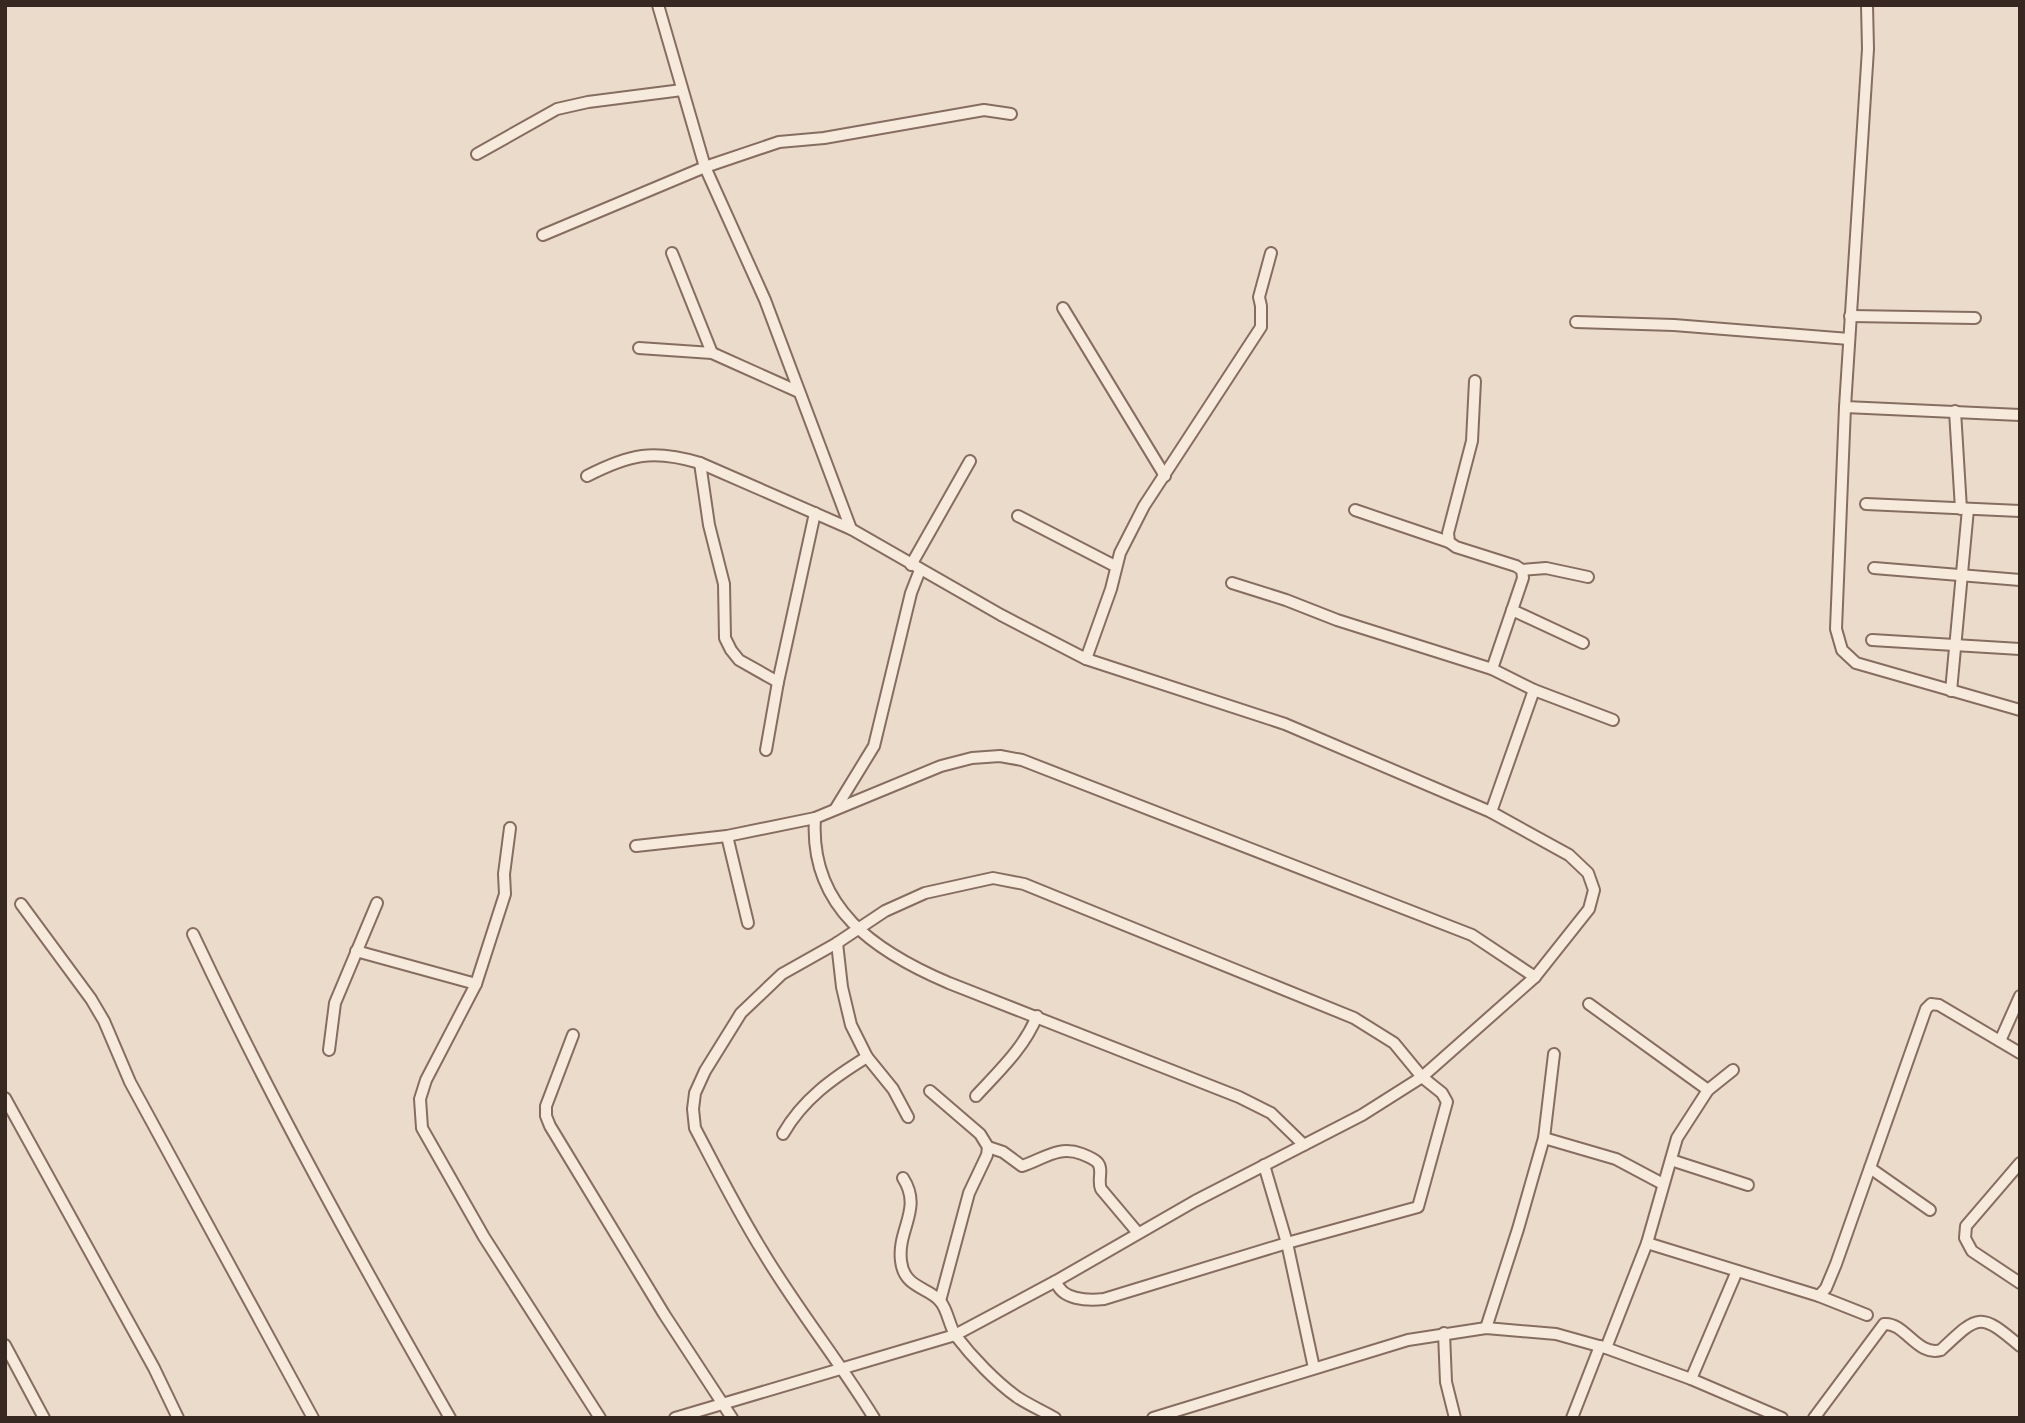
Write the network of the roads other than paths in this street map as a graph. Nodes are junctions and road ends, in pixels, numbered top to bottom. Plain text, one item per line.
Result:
1 (658, 5) edge
2 (1867, 5) edge
3 (682, 90) junction
4 (1011, 114) dead end
5 (477, 154) dead end
6 (705, 167) junction
7 (542, 235) dead end
8 (672, 253) dead end
9 (1271, 253) dead end
10 (1063, 308) dead end
11 (1850, 316) junction
12 (1975, 318) dead end
13 (1576, 322) dead end
14 (1849, 339) junction
15 (639, 348) dead end
16 (712, 353) junction
17 (1475, 381) dead end
18 (799, 392) junction
19 (1845, 407) junction
20 (1955, 411) junction
21 (2020, 415) edge
22 (970, 461) dead end
23 (700, 463) junction
24 (587, 476) dead end
25 (1165, 476) junction
26 (1866, 504) dead end
27 (1965, 509) junction
28 (1355, 510) dead end
29 (2020, 511) edge
30 (815, 513) junction
31 (1018, 516) dead end
32 (851, 529) junction
33 (1449, 542) junction
34 (1115, 566) junction
35 (915, 567) junction
36 (1874, 568) dead end
37 (1522, 570) junction
38 (1588, 576) dead end
39 (1963, 576) junction
40 (2020, 580) edge
41 (1232, 583) dead end
42 (1512, 610) junction
43 (1872, 640) dead end
44 (1583, 643) dead end
45 (1956, 645) junction
46 (2020, 649) edge
47 (1086, 659) junction
48 (1492, 669) junction
49 (778, 681) junction
50 (1534, 690) junction
51 (1951, 691) junction
52 (2020, 710) edge
53 (1614, 720) dead end
54 (766, 750) dead end
55 (836, 808) junction
56 (1491, 811) junction
57 (815, 818) junction
58 (510, 828) dead end
59 (727, 836) junction
60 (636, 846) dead end
61 (377, 903) dead end
62 (21, 904) dead end
63 (748, 923) dead end
64 (857, 929) junction
65 (193, 934) dead end
66 (837, 943) junction
67 (356, 951) junction
68 (1535, 977) junction
69 (476, 984) junction
70 (2020, 996) edge
71 (1589, 1004) dead end
72 (1037, 1016) junction
73 (573, 1035) dead end
74 (2000, 1041) junction
75 (329, 1050) dead end
76 (2020, 1053) edge
77 (1554, 1055) dead end
78 (867, 1058) junction
79 (1733, 1070) dead end
80 (1422, 1077) junction
81 (1708, 1090) junction
82 (930, 1091) dead end
83 (976, 1096) dead end
84 (5, 1098) edge
85 (908, 1117) dead end
86 (783, 1134) dead end
87 (1544, 1138) junction
88 (1304, 1146) junction
89 (988, 1147) junction
90 (1671, 1160) junction
91 (2020, 1163) edge
92 (1264, 1165) junction
93 (1870, 1168) junction
94 (903, 1178) dead end
95 (1663, 1184) junction
96 (1748, 1185) dead end
97 (1930, 1210) dead end
98 (1138, 1233) junction
99 (1287, 1243) junction
100 (1647, 1243) junction
101 (1737, 1271) junction
102 (1056, 1281) junction
103 (2020, 1283) edge
104 (1819, 1296) junction
105 (940, 1301) junction
106 (1867, 1315) dead end
107 (1486, 1328) junction
108 (1444, 1333) junction
109 (955, 1335) junction
110 (5, 1345) edge
111 (2020, 1346) edge
112 (1603, 1347) junction
113 (1314, 1368) junction
114 (844, 1369) junction
115 (1691, 1379) junction
116 (723, 1404) junction
117 (44, 1418) edge
118 (178, 1418) edge
119 (313, 1418) edge
120 (450, 1418) edge
121 (600, 1418) edge
122 (675, 1418) edge
123 (733, 1418) edge
124 (874, 1418) edge
125 (1055, 1418) edge
126 (1153, 1418) edge
127 (1455, 1418) edge
128 (1572, 1418) edge
129 (1782, 1418) edge
130 (1814, 1418) edge

1 - 3 street
2 - 11 street
3 - 5 street
3 - 6 street
4 - 6 street
6 - 7 street
6 - 18 street
8 - 16 street
9 - 25 street
10 - 25 street
11 - 12 street
11 - 14 street
13 - 14 street
14 - 19 street
15 - 16 street
16 - 18 street
17 - 33 street
18 - 32 street
19 - 20 street
19 - 51 street
20 - 21 street
20 - 27 street
22 - 35 street
23 - 24 street
23 - 30 street
23 - 49 street
25 - 34 street
26 - 27 street
27 - 29 street
27 - 39 street
28 - 33 street
30 - 32 street
30 - 49 street
31 - 34 street
32 - 35 street
33 - 37 street
34 - 47 street
35 - 47 street
35 - 55 street
36 - 39 street
37 - 38 street
37 - 42 street
39 - 40 street
39 - 45 street
41 - 48 street
42 - 44 street
42 - 48 street
43 - 45 street
45 - 46 street
45 - 51 street
47 - 56 street
48 - 50 street
49 - 54 street
50 - 53 street
50 - 56 street
51 - 52 street
55 - 57 street
55 - 68 street
56 - 68 street
57 - 59 street
57 - 64 street
58 - 69 street
59 - 60 street
59 - 63 street
61 - 67 street
62 - 119 street
64 - 66 street
64 - 72 street
64 - 80 street
65 - 120 street
66 - 78 street
66 - 114 street
67 - 69 street
67 - 75 street
68 - 80 street
69 - 121 street
70 - 74 street
71 - 81 street
72 - 83 street
72 - 88 street
73 - 116 street
74 - 76 street
74 - 93 street
77 - 87 street
78 - 85 street
78 - 86 street
79 - 81 street
80 - 88 street
80 - 99 street
81 - 90 street
82 - 89 street
84 - 118 street
87 - 95 street
87 - 107 street
88 - 92 street
89 - 98 street
89 - 105 street
90 - 95 street
90 - 96 street
91 - 103 street
92 - 98 street
92 - 99 street
93 - 97 street
93 - 104 street
94 - 105 street
95 - 100 street
98 - 102 street
99 - 102 street
99 - 113 street
100 - 101 street
100 - 112 street
101 - 104 street
101 - 115 street
102 - 109 street
104 - 106 street
105 - 109 street
107 - 108 street
107 - 112 street
108 - 113 street
108 - 127 street
109 - 114 street
109 - 125 street
110 - 117 street
111 - 130 street
112 - 115 street
112 - 128 street
113 - 126 street
114 - 116 street
114 - 124 street
115 - 129 street
116 - 122 street
116 - 123 street

